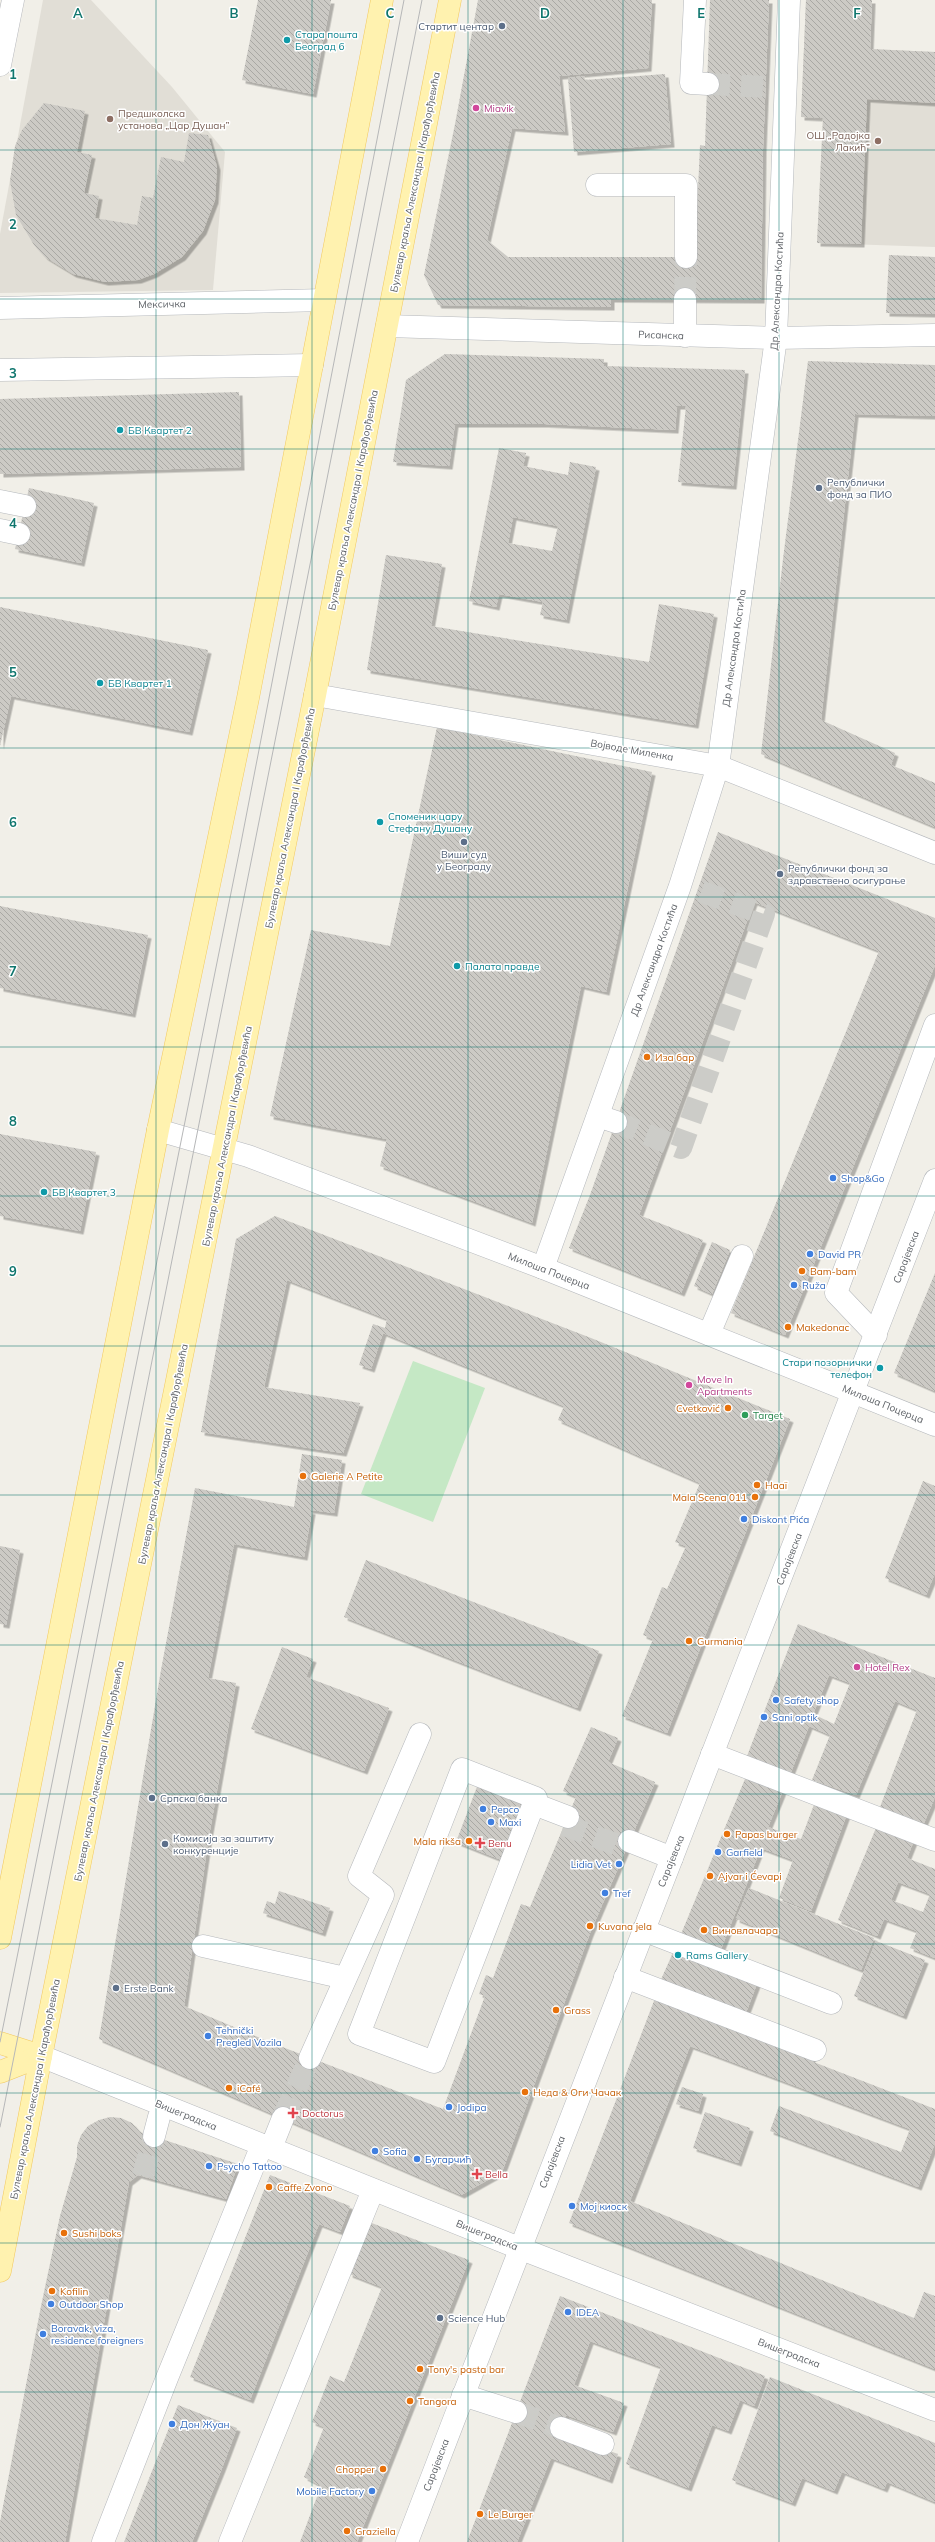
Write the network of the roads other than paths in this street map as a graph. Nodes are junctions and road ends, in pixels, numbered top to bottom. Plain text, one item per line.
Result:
1 (13, 0) edge
2 (382, 0) edge
3 (450, 0) edge
4 (694, 0) edge
5 (789, 0) edge
6 (0, 66) edge
7 (708, 84) tunnel mouth
8 (597, 185) dead end
9 (686, 257) tunnel mouth
10 (685, 299) tunnel mouth
11 (324, 300) junction
12 (0, 308) edge
13 (387, 326) junction
14 (935, 335) edge
15 (685, 336) junction
16 (776, 338) junction
17 (312, 364) junction
18 (0, 370) edge
19 (0, 500) edge
20 (25, 506) dead end
21 (315, 695) junction
22 (718, 766) junction
23 (935, 853) edge
24 (935, 1025) edge
25 (158, 1130) junction
26 (224, 1147) junction
27 (935, 1180) edge
28 (742, 1256) dead end
29 (543, 1268) junction
30 (709, 1334) junction
31 (876, 1335) junction
32 (855, 1392) junction
33 (935, 1425) edge
34 (420, 1734) dead end
35 (712, 1754) junction
36 (532, 1808) junction
37 (566, 1821) tunnel mouth
38 (21, 1831) junction
39 (935, 1840) edge
40 (628, 1845) tunnel mouth
41 (670, 1861) junction
42 (0, 1877) edge
43 (643, 1930) junction
44 (0, 1938) edge
45 (203, 1946) dead end
46 (625, 1977) junction
47 (346, 1978) junction
48 (831, 2003) dead end
49 (0, 2043) edge
50 (815, 2050) dead end
51 (41, 2056) junction
52 (310, 2058) tunnel mouth
53 (0, 2072) edge
54 (283, 2118) tunnel mouth
55 (266, 2147) junction
56 (373, 2190) junction
57 (519, 2248) junction
58 (0, 2271) edge
59 (463, 2395) junction
60 (935, 2410) edge
61 (516, 2412) tunnel mouth
62 (561, 2428) tunnel mouth
63 (603, 2444) dead end
64 (103, 2542) edge
65 (230, 2542) edge
66 (407, 2542) edge

1 - 6 street
2 - 11 main road
3 - 13 main road, Булевар краља Александра I Карађорђевића
4 - 7 street
5 - 16 street, Др Александра Костића
8 - 9 street
10 - 15 street
11 - 12 street, Мексичка
11 - 17 main road
13 - 15 street, Рисанска
13 - 21 main road, Булевар краља Александра I Карађорђевића
14 - 16 street, Рисанска
15 - 16 street, Рисанска
16 - 22 street, Др Александра Костића
17 - 18 street
17 - 25 main road
19 - 20 street
21 - 22 street, Војводе Миленка
21 - 26 main road, Булевар краља Александра I Карађорђевића
22 - 23 street, Војводе Миленка
22 - 29 street, Др Александра Костића
24 - 31 street
25 - 26 street, Милоша Поцерца
25 - 38 main road
26 - 29 street, Милоша Поцерца
26 - 51 main road, Булевар краља Александра I Карађорђевића
27 - 31 street, Сарајевска
28 - 30 street
29 - 30 street, Милоша Поцерца
30 - 32 street, Милоша Поцерца
31 - 32 street, Сарајевска
32 - 33 street, Милоша Поцерца
32 - 35 street, Сарајевска
34 - 47 street
35 - 39 street
35 - 41 street, Сарајевска
36 - 36 street
36 - 37 street
38 - 42 main road
38 - 44 main road
40 - 41 street
41 - 43 street, Сарајевска
43 - 46 street, Сарајевска
43 - 48 street
45 - 47 street
46 - 50 street
46 - 57 street, Сарајевска
47 - 52 street
49 - 51 main road
51 - 53 main road
51 - 55 street, Вишеградска
51 - 58 main road, Булевар краља Александра I Карађорђевића
54 - 55 street
55 - 56 street, Вишеградска
55 - 64 street
56 - 57 street, Вишеградска
56 - 65 street
57 - 59 street, Сарајевска
57 - 60 street, Вишеградска
59 - 61 street
59 - 66 street, Сарајевска
62 - 63 street

